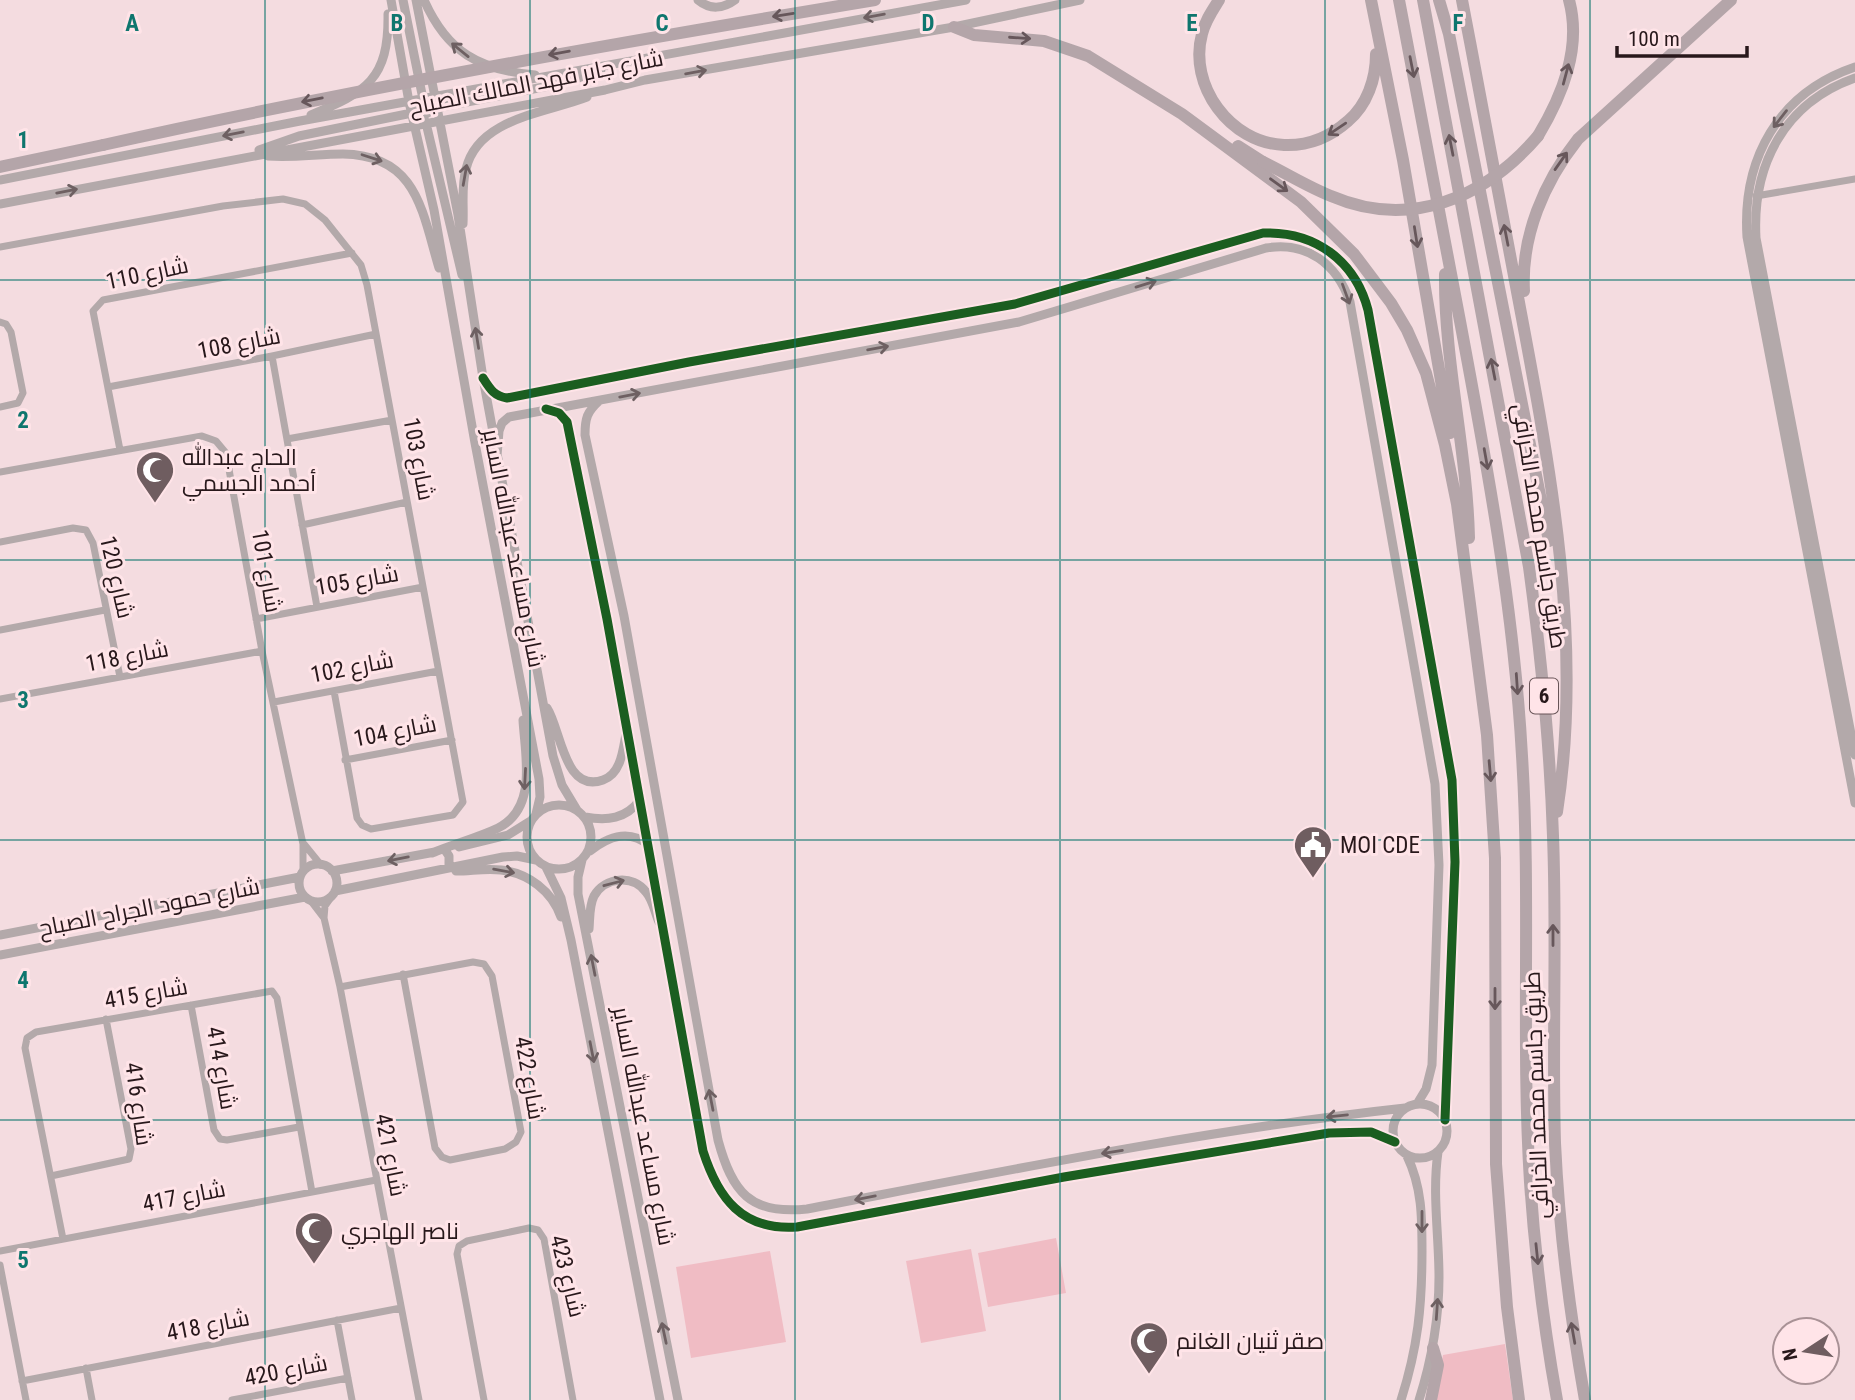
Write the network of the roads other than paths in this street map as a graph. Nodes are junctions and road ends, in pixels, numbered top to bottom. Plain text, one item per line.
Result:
1 (389, 0) edge
2 (403, 0) edge
3 (416, 0) edge
4 (424, 0) edge
5 (698, 0) edge
6 (735, 0) edge
7 (875, 0) edge
8 (966, 0) edge
9 (1080, 0) edge
10 (1219, 0) edge
11 (1371, 0) edge
12 (1399, 0) edge
13 (1425, 0) edge
14 (1438, 0) edge
15 (1462, 0) edge
16 (1569, 0) edge
17 (1731, 0) edge
18 (1376, 26) junction
19 (954, 27) junction
20 (615, 63) junction
21 (1855, 67) edge
22 (547, 76) junction
23 (1855, 78) edge
24 (605, 90) junction
25 (434, 97) junction
26 (409, 102) junction
27 (424, 111) junction
28 (1182, 114) junction
29 (439, 120) junction
30 (300, 121) junction
31 (414, 125) junction
32 (256, 155) junction
33 (245, 157) junction
34 (0, 167) edge
35 (0, 180) edge
36 (1855, 180) edge
37 (1756, 196) junction
38 (0, 204) edge
39 (462, 243) junction
40 (1446, 246) junction
41 (0, 247) edge
42 (352, 253) junction
43 (1110, 277) junction
44 (447, 292) junction
45 (469, 292) junction
46 (1115, 293) junction
47 (0, 321) edge
48 (376, 334) junction
49 (841, 335) junction
50 (1527, 344) junction
51 (845, 354) junction
52 (272, 356) junction
53 (483, 378) junction
54 (108, 387) junction
55 (526, 395) junction
56 (599, 401) junction
57 (0, 407) edge
58 (546, 409) junction
59 (528, 411) junction
60 (392, 419) junction
61 (287, 439) junction
62 (120, 450) junction
63 (497, 456) junction
64 (0, 472) edge
65 (407, 502) junction
66 (302, 525) junction
67 (1461, 533) junction
68 (0, 542) edge
69 (423, 587) junction
70 (1563, 592) junction
71 (317, 607) junction
72 (105, 610) junction
73 (624, 616) junction
74 (607, 619) junction
75 (256, 620) junction
76 (0, 630) edge
77 (1472, 630) junction
78 (262, 651) junction
79 (438, 671) junction
80 (120, 677) junction
81 (521, 687) junction
82 (334, 691) junction
83 (0, 699) edge
84 (274, 702) junction
85 (543, 702) junction
86 (625, 715) junction
87 (452, 740) junction
88 (1855, 755) edge
89 (345, 760) junction
90 (640, 800) junction
91 (1855, 803) edge
92 (581, 814) junction
93 (534, 817) junction
94 (1553, 837) junction
95 (303, 844) junction
96 (649, 845) junction
97 (445, 850) junction
98 (432, 853) junction
99 (585, 856) junction
100 (536, 860) junction
101 (321, 865) junction
102 (547, 867) junction
103 (449, 868) junction
104 (332, 871) junction
105 (436, 871) junction
106 (302, 875) junction
107 (227, 892) junction
108 (334, 893) junction
109 (308, 899) junction
110 (230, 911) junction
111 (324, 918) junction
112 (22, 931) junction
113 (665, 934) junction
114 (0, 936) edge
115 (587, 938) junction
116 (571, 940) junction
117 (26, 950) junction
118 (0, 955) edge
119 (403, 974) junction
120 (690, 983) junction
121 (340, 987) junction
122 (675, 987) junction
123 (191, 1005) junction
124 (106, 1019) junction
125 (1417, 1104) junction
126 (1405, 1108) junction
127 (1445, 1120) junction
128 (299, 1127) junction
129 (1395, 1142) junction
130 (1438, 1152) junction
131 (1407, 1156) junction
132 (51, 1176) junction
133 (376, 1180) junction
134 (906, 1190) junction
135 (312, 1192) junction
136 (908, 1206) junction
137 (795, 1210) junction
138 (797, 1227) junction
139 (63, 1239) junction
140 (0, 1251) edge
141 (0, 1265) edge
142 (401, 1308) junction
143 (337, 1320) junction
144 (1433, 1348) junction
145 (86, 1368) junction
146 (348, 1378) junction
147 (22, 1381) junction
148 (26, 1400) edge
149 (92, 1400) edge
150 (232, 1400) edge
151 (352, 1400) edge
152 (419, 1400) edge
153 (484, 1400) edge
154 (573, 1400) edge
155 (660, 1400) edge
156 (678, 1400) edge
157 (1401, 1400) edge
158 (1419, 1400) edge
159 (1431, 1400) edge
160 (1520, 1400) edge
161 (1557, 1400) edge
162 (1585, 1400) edge

1 - 26 street, شارع مساعد عبدالله الساير
1 - 30 street
2 - 27 street
3 - 25 street, شارع مساعد عبدالله الساير
22 -> 4 street
5 - 6 street
7 -> 34 highway, bridge
8 -> 20 street, شارع جابر فهد المالك الصباح
9 - 19 street, شارع جابر فهد المالك الصباح
18 -> 10 highway
11 - 18 highway
12 -> 40 highway, طريق جاسم محمد الخرافي / 6
94 -> 13 highway, طريق جاسم محمد الخرافي / 6
14 - 70 highway
50 -> 15 highway
28 -> 16 highway, bridge
50 -> 17 highway
18 -> 67 highway
24 -> 19 street, شارع جابر فهد المالك الصباح
19 -> 28 highway
20 - 22 street, شارع جابر فهد المالك الصباح
20 - 27 street
21 -> 91 street
22 - 25 street, شارع جابر فهد المالك الصباح
23 - 37 street
24 - 29 street, شارع جابر فهد المالك الصباح
39 -> 24 street
25 - 27 street, شارع مساعد عبدالله الساير
26 - 27 street, شارع مساعد عبدالله الساير
26 - 30 street, شارع جابر فهد المالك الصباح
27 - 29 street, شارع مساعد عبدالله الساير
27 - 31 street, شارع مساعد عبدالله الساير
27 - 33 street
27 - 45 street
28 -> 67 highway
29 - 39 street, شارع مساعد عبدالله الساير
30 -> 35 street, شارع جابر فهد المالك الصباح
31 - 32 street, شارع جابر فهد المالك الصباح
31 - 44 street, شارع مساعد عبدالله الساير
32 - 33 street, شارع جابر فهد المالك الصباح
32 -> 44 street
38 -> 33 street, شارع جابر فهد المالك الصباح
36 - 37 street
37 - 88 street
39 - 45 street, شارع مساعد عبدالله الساير
40 - 77 highway
40 -> 161 highway, طريق جاسم محمد الخرافي / 6
41 - 42 street, شارع 103
42 - 48 street, شارع 103
42 - 54 street, شارع 110
43 - 46 street
43 - 49 street
43 - 127 street
44 - 81 street, شارع مساعد عبدالله الساير
53 -> 45 street, شارع مساعد عبدالله الساير
51 -> 46 street
46 -> 125 street
47 - 57 street
48 - 52 street, شارع 108
48 - 60 street, شارع 103
49 - 51 street
49 - 55 street
50 - 70 highway
56 -> 51 street
52 - 54 street, شارع 108
52 - 61 street
53 - 55 street
53 - 63 street, شارع مساعد عبدالله الساير
54 - 62 street, شارع 110
55 - 59 street
56 - 58 street
56 - 73 street
58 - 59 street
58 - 74 street
59 - 63 street
60 - 61 street
60 - 65 street, شارع 103
61 - 66 street
62 - 64 street, شارع 101
62 - 75 street, شارع 101
63 - 85 street, شارع مساعد عبدالله الساير
65 - 66 street
65 - 69 street, شارع 103
66 - 71 street
67 - 77 highway
68 - 72 street, شارع 120
69 - 71 street, شارع 105
69 - 79 street, شارع 103
70 - 94 highway
71 - 75 street, شارع 105
72 - 76 street
72 - 80 street, شارع 120
73 - 74 street
73 - 120 street
74 - 86 street
75 - 78 street, شارع 101
77 -> 160 highway
78 - 80 street, شارع 118
78 - 84 street, شارع 101
79 - 82 street, شارع 102
79 - 87 street, شارع 103
80 - 83 street, شارع 118
81 - 93 street, شارع مساعد عبدالله الساير
81 -> 98 street
82 - 84 street, شارع 102
82 - 89 street, شارع 103
84 - 95 street, شارع 101
85 - 86 street
85 - 92 street, شارع مساعد عبدالله الساير
86 - 90 street
87 - 89 street, شارع 104
87 - 89 street, شارع 103
90 - 92 street
90 - 96 street
92 - 93 street
92 - 99 street
93 - 97 street
93 - 100 street
162 -> 94 highway, طريق جاسم محمد الخرافي / 6
95 - 101 street, شارع 101
95 - 106 street, شارع 101
96 - 99 street
96 - 113 street
97 - 98 street
97 - 103 street
98 -> 104 street
99 - 102 street
99 - 115 street, شارع مساعد عبدالله الساير
100 - 102 street
100 - 103 street
101 - 104 street
101 - 106 street
102 - 116 street, شارع مساعد عبدالله الساير
103 - 105 street
104 - 108 street
105 - 108 street
105 -> 116 street
106 - 107 street, شارع حمود الجراح الصباح
106 - 109 street
107 - 110 street
107 - 112 street, شارع حمود الجراح الصباح
108 - 109 street
108 - 111 street
109 - 110 street, شارع حمود الجراح الصباح
109 - 111 street, شارع 421
110 - 117 street, شارع حمود الجراح الصباح
111 - 121 street, شارع 421
112 - 114 street, شارع حمود الجراح الصباح
112 - 117 street
115 -> 113 street
113 - 122 street
156 -> 115 street, شارع مساعد عبدالله الساير
116 -> 155 street, شارع مساعد عبدالله الساير
117 - 118 street, شارع حمود الجراح الصباح
119 - 119 street, شارع 422
119 - 121 street, شارع 422
120 - 122 street
137 -> 120 street
121 - 133 street, شارع 421
122 - 138 street
123 - 124 street, شارع 415
123 - 128 street, شارع 414
123 - 128 street, شارع 415
124 - 132 street, شارع 416
124 - 132 street, شارع 415
125 - 126 street
125 - 127 street
126 - 129 street
126 -> 134 street
127 - 130 street
128 - 135 street, شارع 415
129 - 131 street
129 - 136 street
130 - 131 street
144 -> 130 street
131 -> 157 street
132 - 139 street, شارع 415
133 - 135 street, شارع 417
133 - 142 street, شارع 421
134 - 136 street
134 -> 137 street
135 - 139 street, شارع 417
136 - 138 street
137 - 138 street
139 - 140 street, شارع 417
141 - 147 street
142 - 143 street, شارع 418
142 - 152 street, شارع 421
143 - 145 street, شارع 418
143 - 146 street
144 - 158 street
144 - 159 highway
145 - 147 street, شارع 418
145 - 149 street
146 - 150 street, شارع 420
146 - 151 street
147 - 148 street
153 - 154 street, شارع 423

